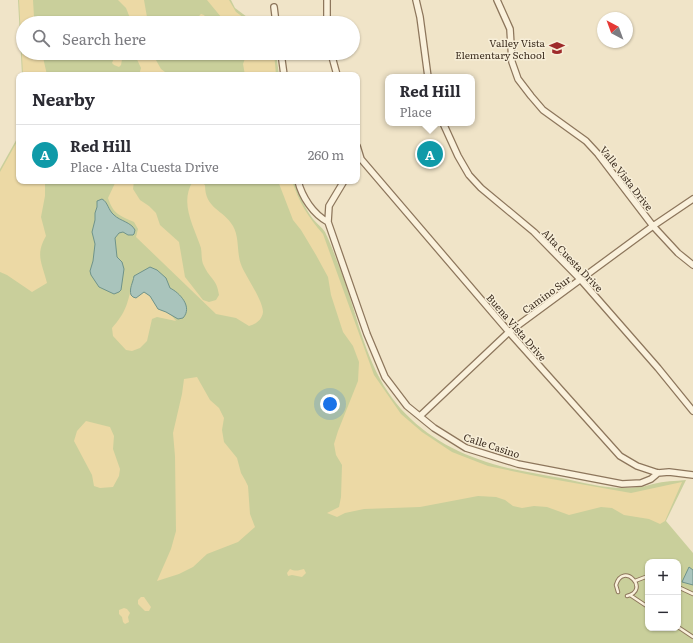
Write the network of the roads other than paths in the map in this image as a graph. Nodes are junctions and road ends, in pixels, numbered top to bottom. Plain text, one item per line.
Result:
1 (327, 0) edge
2 (416, 0) edge
3 (497, 0) edge
4 (274, 7) dead end
5 (275, 16) edge
6 (327, 16) edge
7 (282, 60) edge
8 (333, 60) edge
9 (284, 72) edge
10 (336, 72) edge
11 (428, 74) edge
12 (444, 126) edge
13 (360, 162) edge
14 (299, 184) edge
15 (342, 184) edge
16 (693, 199) edge
17 (328, 222) junction
18 (653, 226) junction
19 (693, 265) edge
20 (581, 280) junction
21 (509, 332) junction
22 (693, 411) edge
23 (420, 416) junction
24 (658, 473) junction
25 (693, 475) edge
26 (645, 577) edge
27 (635, 581) junction
28 (681, 588) edge
29 (618, 592) dead end
30 (693, 594) edge
31 (645, 605) edge
32 (681, 629) edge
33 (693, 637) edge

1 - 6 street
2 - 11 street
3 - 18 street, Valle Vista Drive
4 - 5 street
7 - 9 street
8 - 10 street
12 - 20 street, Alta Cuesta Drive
13 - 21 street, Buena Vista Drive
14 - 17 street
15 - 17 street, Calle Casino
16 - 18 street, Camino Sur
17 - 23 street, Calle Casino
18 - 19 street, Valle Vista Drive
18 - 20 street, Camino Sur
20 - 21 street, Camino Sur
20 - 22 street, Alta Cuesta Drive
21 - 23 street, Camino Sur
21 - 24 street, Buena Vista Drive
23 - 24 street, Calle Casino
24 - 25 street, Buena Vista Drive
26 - 27 lane
27 - 29 lane
27 - 31 lane
28 - 30 lane
32 - 33 lane

